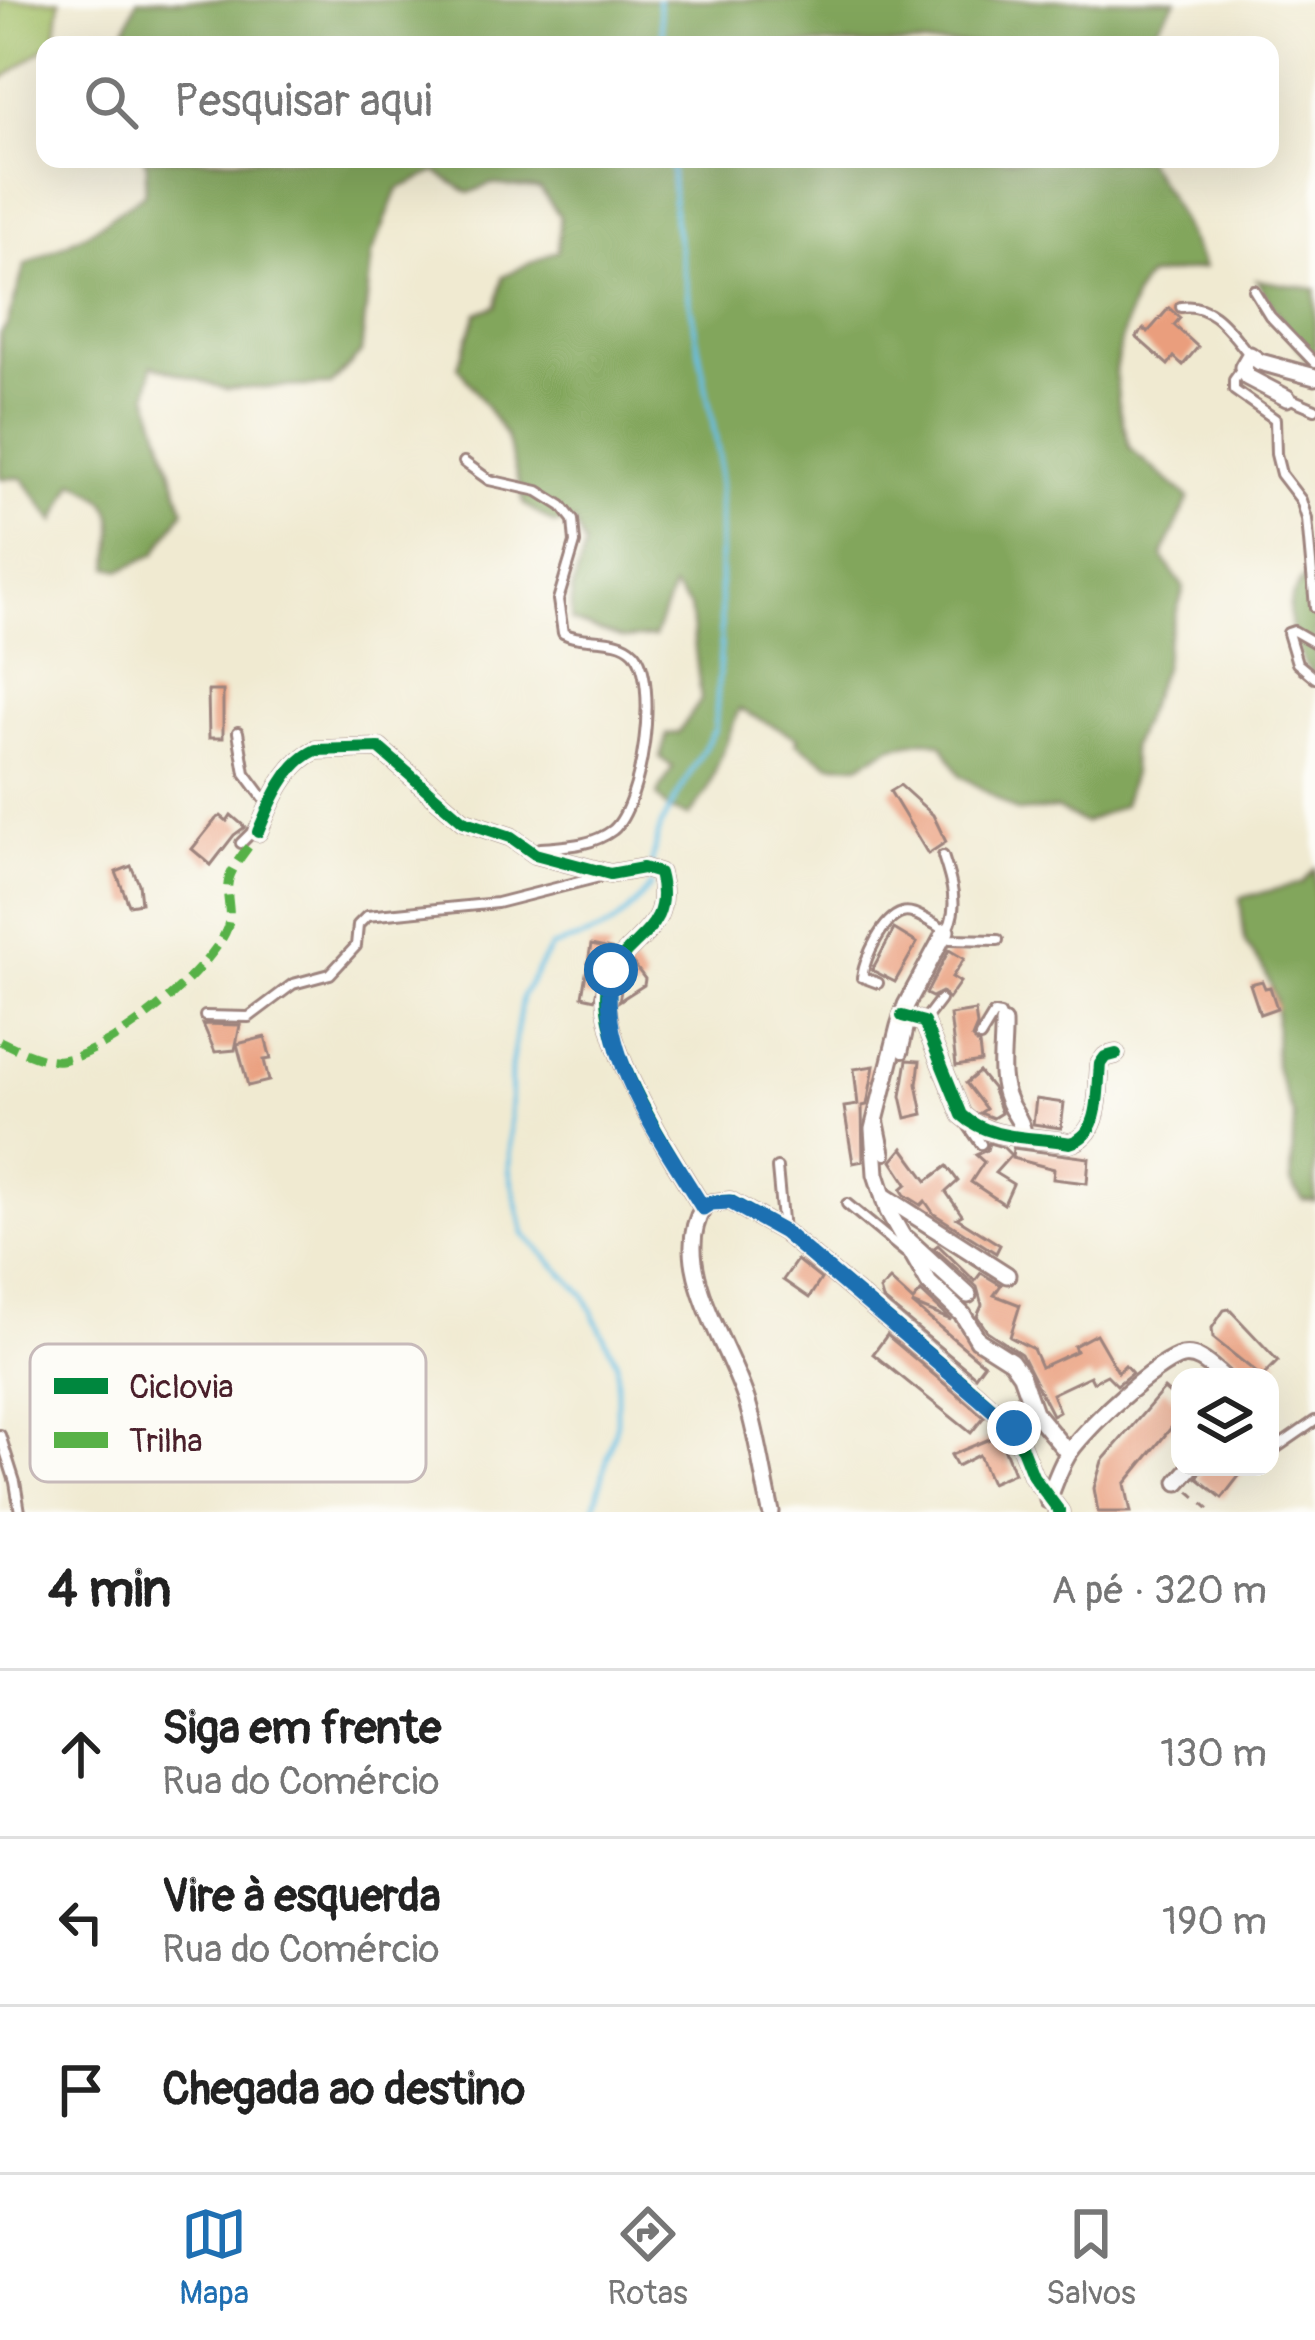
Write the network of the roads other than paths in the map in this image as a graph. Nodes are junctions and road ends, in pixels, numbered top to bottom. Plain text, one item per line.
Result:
1 (1254, 290) dead end
2 (1181, 307) dead end
3 (1247, 361) junction
4 (1315, 362) edge
5 (1315, 377) edge
6 (1287, 398) joint
7 (1315, 410) edge
8 (464, 462) dead end
9 (1315, 608) edge
10 (1315, 643) edge
11 (1315, 678) edge
12 (238, 732) dead end
13 (273, 800) junction
14 (260, 827) joint
15 (241, 843) dead end
16 (535, 854) junction
17 (943, 856) dead end
18 (610, 874) junction
19 (946, 932) junction
20 (998, 940) dead end
21 (878, 983) dead end
22 (940, 1000) dead end
23 (205, 1016) dead end
24 (913, 1018) junction
25 (1004, 1023) joint
26 (980, 1037) dead end
27 (903, 1054) dead end
28 (1116, 1054) dead end
29 (878, 1115) junction
30 (962, 1115) junction
31 (1024, 1135) junction
32 (981, 1144) dead end
33 (886, 1155) dead end
34 (776, 1168) dead end
35 (884, 1196) junction
36 (847, 1204) dead end
37 (703, 1208) junction
38 (784, 1232) junction
39 (908, 1245) junction
40 (1007, 1275) dead end
41 (968, 1295) dead end
42 (1213, 1368) edge
43 (1315, 1421) edge
44 (0, 1435) edge
45 (1279, 1446) edge
46 (1068, 1453) junction
47 (1183, 1476) edge
48 (1178, 1482) road end
49 (1054, 1506) edge
50 (20, 1512) edge
51 (771, 1512) edge

1 - 4 lane
2 - 3 lane
3 - 5 street
3 - 6 street
3 - 9 lane
6 - 7 lane
8 - 16 lane
10 - 11 lane
12 - 13 lane
13 - 14 street
13 - 16 street
14 - 15 lane
16 - 18 street
17 - 19 lane
18 - 23 lane
18 - 37 street
19 - 20 lane
19 - 21 lane
19 - 24 street
22 - 24 lane
24 - 27 lane
24 - 29 street
24 - 30 street
25 - 26 lane
25 - 31 street
28 - 31 street
29 - 33 lane
29 - 35 street
30 - 31 street
30 - 32 lane
34 - 38 lane
35 - 39 street
35 - 40 street
36 - 39 lane
37 - 38 street
37 - 51 street
38 - 49 street
39 - 41 street
39 - 46 street
42 - 46 street
43 - 45 lane
44 - 50 lane
46 - 49 street
47 - 48 street

